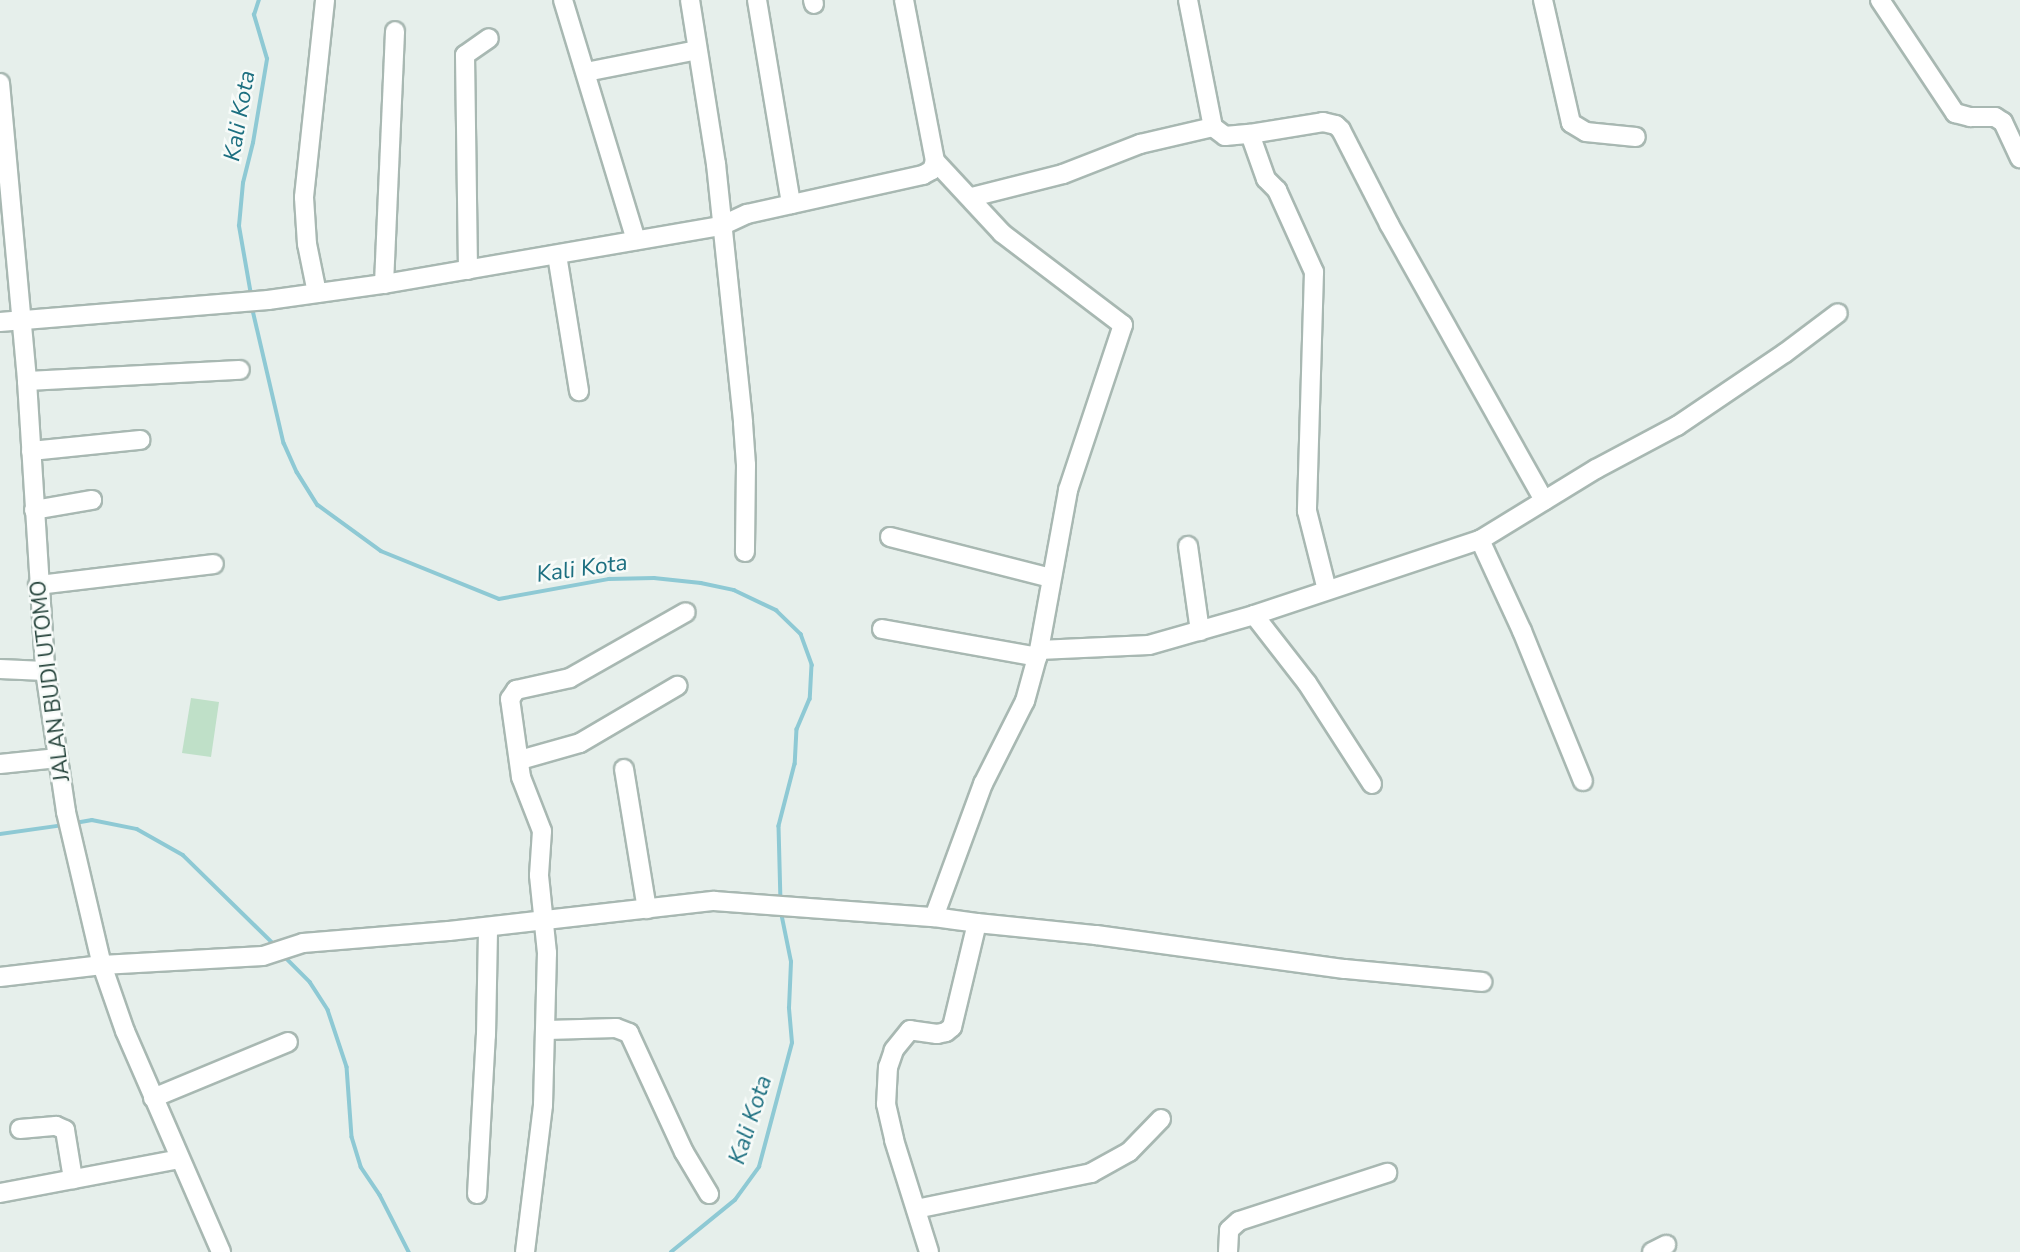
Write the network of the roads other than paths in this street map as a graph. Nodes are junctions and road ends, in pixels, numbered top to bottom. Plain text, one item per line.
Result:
1 (325, 0) edge
2 (563, 0) edge
3 (690, 0) edge
4 (757, 0) edge
5 (904, 0) edge
6 (1188, 0) edge
7 (1543, 0) edge
8 (1880, 0) edge
9 (396, 31) dead end
10 (489, 38) dead end
11 (697, 50) junction
12 (586, 72) junction
13 (0, 83) edge
14 (2014, 126) edge
15 (1213, 127) junction
16 (1250, 134) junction
17 (1636, 137) dead end
18 (2020, 158) edge
19 (935, 161) junction
20 (972, 197) junction
21 (791, 204) junction
22 (721, 226) junction
23 (636, 240) junction
24 (557, 255) junction
25 (468, 270) junction
26 (384, 284) junction
27 (317, 293) junction
28 (1838, 313) dead end
29 (21, 319) junction
30 (0, 322) edge
31 (240, 370) dead end
32 (27, 381) junction
33 (579, 391) dead end
34 (139, 440) dead end
35 (30, 451) junction
36 (92, 500) dead end
37 (1544, 500) junction
38 (34, 510) junction
39 (890, 537) dead end
40 (1480, 540) junction
41 (1188, 546) dead end
42 (745, 552) dead end
43 (214, 565) dead end
44 (1051, 578) junction
45 (38, 585) junction
46 (1327, 590) junction
47 (686, 611) dead end
48 (1254, 615) junction
49 (882, 629) dead end
50 (1200, 631) junction
51 (1038, 654) junction
52 (0, 669) edge
53 (45, 671) junction
54 (677, 686) dead end
55 (58, 758) junction
56 (520, 760) junction
57 (0, 764) edge
58 (624, 769) dead end
59 (1583, 781) dead end
60 (1372, 784) dead end
61 (647, 909) junction
62 (934, 917) junction
63 (545, 919) junction
64 (976, 923) junction
65 (488, 927) junction
66 (102, 965) junction
67 (0, 977) edge
68 (1482, 982) dead end
69 (547, 1030) junction
70 (288, 1042) dead end
71 (153, 1098) junction
72 (1161, 1119) dead end
73 (20, 1129) dead end
74 (180, 1159) junction
75 (1387, 1173) dead end
76 (73, 1179) junction
77 (0, 1193) edge
78 (477, 1194) dead end
79 (709, 1194) dead end
80 (916, 1209) junction
81 (221, 1252) edge
82 (525, 1252) edge
83 (929, 1252) edge
84 (1228, 1252) edge

1 - 27 street
2 - 12 street
3 - 11 street
4 - 21 street
5 - 19 street
6 - 15 street
7 - 17 street
8 - 14 street
9 - 26 street
10 - 25 street
11 - 12 street
11 - 22 street
12 - 23 street
13 - 29 street, JALAN BUDI UTOMO
14 - 18 street
15 - 16 street
15 - 20 street
16 - 37 street
16 - 46 street
19 - 20 street
19 - 21 street
20 - 44 street
21 - 22 street
22 - 23 street
22 - 42 street
23 - 24 street
24 - 25 street
24 - 33 street
25 - 26 street
26 - 27 street
27 - 29 street
28 - 37 street
29 - 30 street
29 - 32 street, JALAN BUDI UTOMO
31 - 32 street
32 - 35 street, JALAN BUDI UTOMO
34 - 35 street
35 - 38 street, JALAN BUDI UTOMO
36 - 38 street
37 - 40 street
38 - 45 street, JALAN BUDI UTOMO
39 - 44 street
40 - 46 street
40 - 59 street
41 - 50 street
43 - 45 street
44 - 51 street
45 - 53 street, JALAN BUDI UTOMO
46 - 48 street
47 - 56 street
48 - 50 street
48 - 60 street
49 - 51 street
50 - 51 street
51 - 62 street
52 - 53 street
53 - 55 street, JALAN BUDI UTOMO
54 - 56 street
55 - 57 street
55 - 66 street, JALAN BUDI UTOMO
56 - 63 street
58 - 61 street
61 - 62 street
61 - 63 street
62 - 64 street
63 - 65 street
63 - 69 street
64 - 68 street
64 - 80 street
65 - 66 street
65 - 78 street
66 - 67 street
66 - 71 street, JALAN BUDI UTOMO
69 - 79 street
69 - 82 street
70 - 71 street
71 - 74 street, JALAN BUDI UTOMO
72 - 80 street
73 - 76 street
74 - 76 street
74 - 81 street, JALAN BUDI UTOMO
75 - 84 street
76 - 77 street
80 - 83 street

